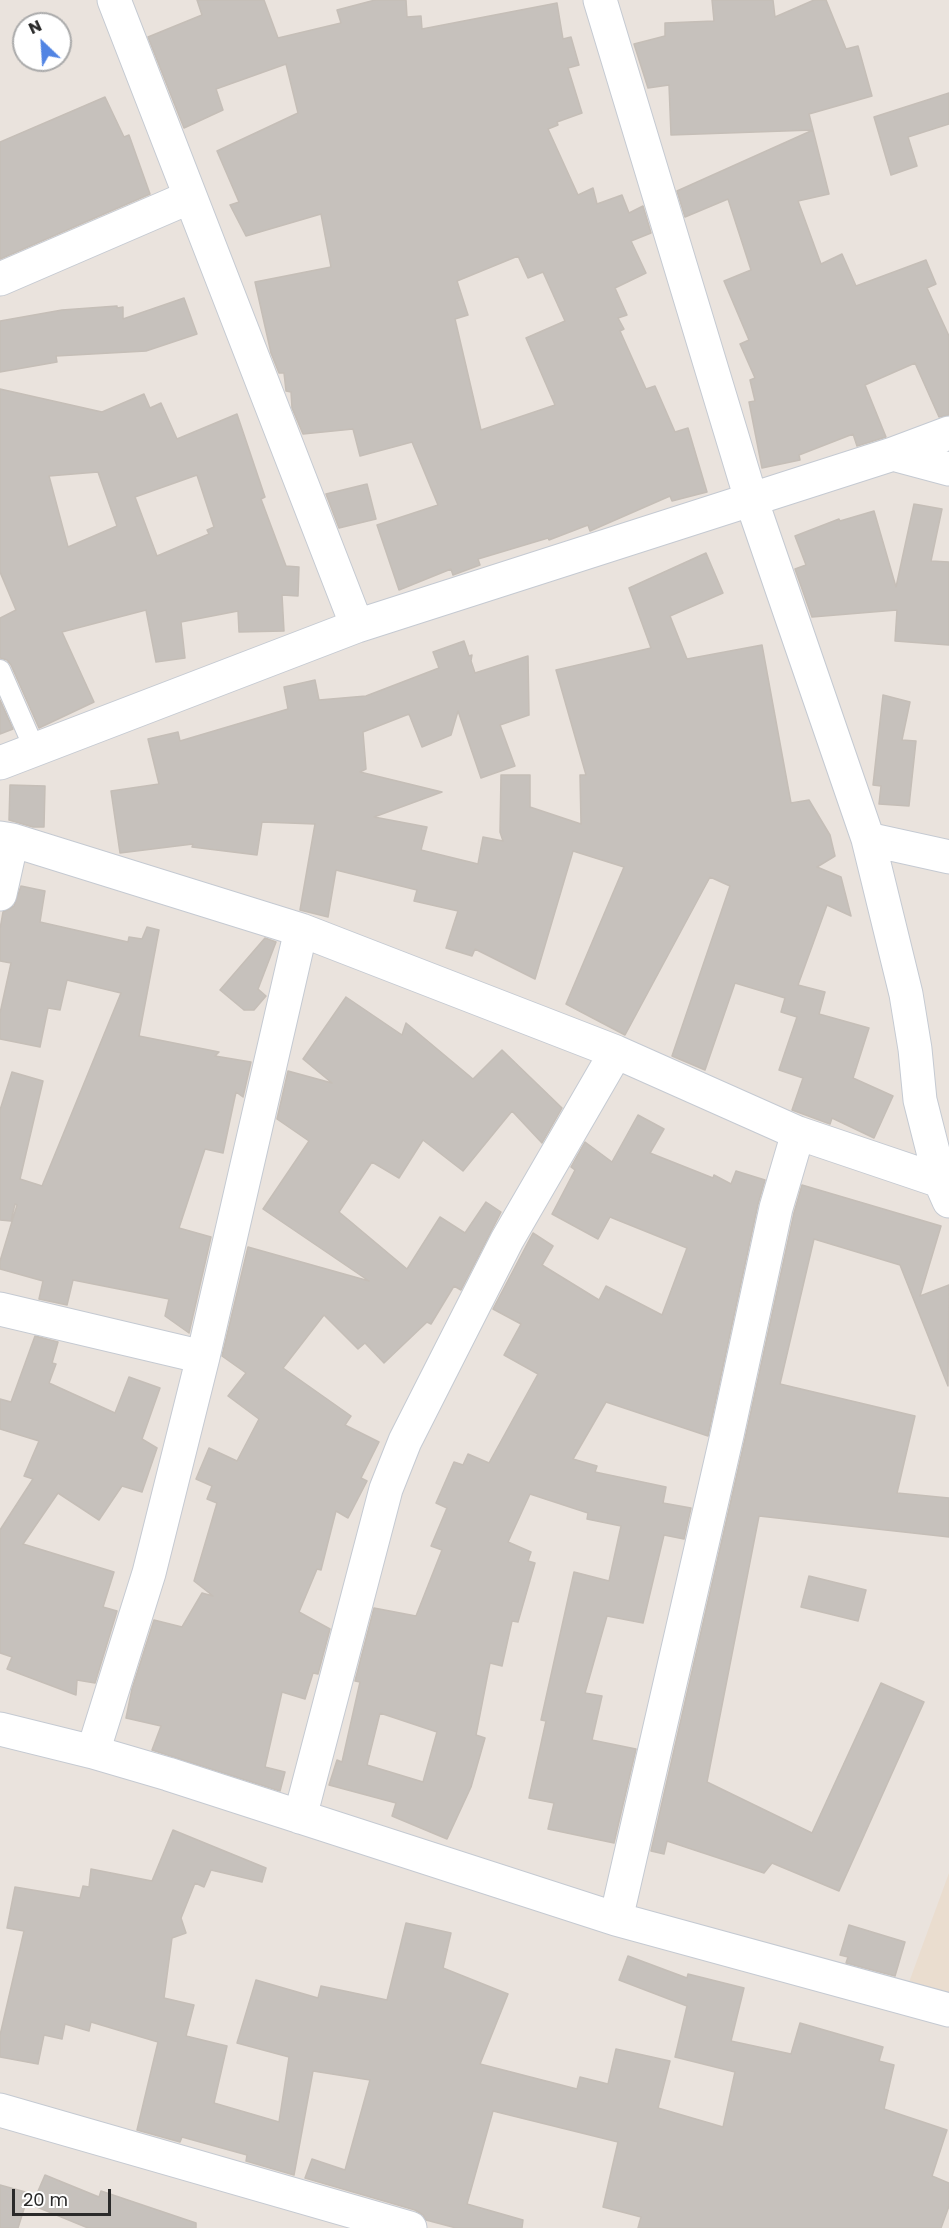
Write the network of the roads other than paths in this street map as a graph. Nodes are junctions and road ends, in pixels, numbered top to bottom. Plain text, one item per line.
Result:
1 (114, 0) edge
2 (600, 0) edge
3 (190, 197) junction
4 (0, 279) edge
5 (949, 433) edge
6 (893, 454) junction
7 (949, 469) edge
8 (751, 498) junction
9 (357, 626) junction
10 (0, 670) edge
11 (35, 750) junction
12 (0, 763) edge
13 (6, 839) edge
14 (868, 839) junction
15 (949, 857) edge
16 (0, 894) edge
17 (301, 930) junction
18 (616, 1052) junction
19 (798, 1132) junction
20 (946, 1189) edge
21 (0, 1309) edge
22 (203, 1358) junction
23 (0, 1729) edge
24 (93, 1752) junction
25 (300, 1817) junction
26 (616, 1919) junction
27 (949, 2010) edge
28 (0, 2110) edge
29 (410, 2228) edge

1 - 3 street
2 - 8 street
3 - 4 street
3 - 9 street
5 - 6 street
6 - 7 street
6 - 8 street
8 - 9 street
8 - 14 street
9 - 11 street
10 - 11 lane
11 - 12 street
13 - 16 street
13 - 17 street
14 - 15 street
14 - 20 street
17 - 18 street
17 - 22 street
18 - 19 street
18 - 25 street
19 - 20 street
19 - 26 street
21 - 22 street
22 - 24 street
23 - 24 street
24 - 25 street
25 - 26 street
26 - 27 street
28 - 29 street

